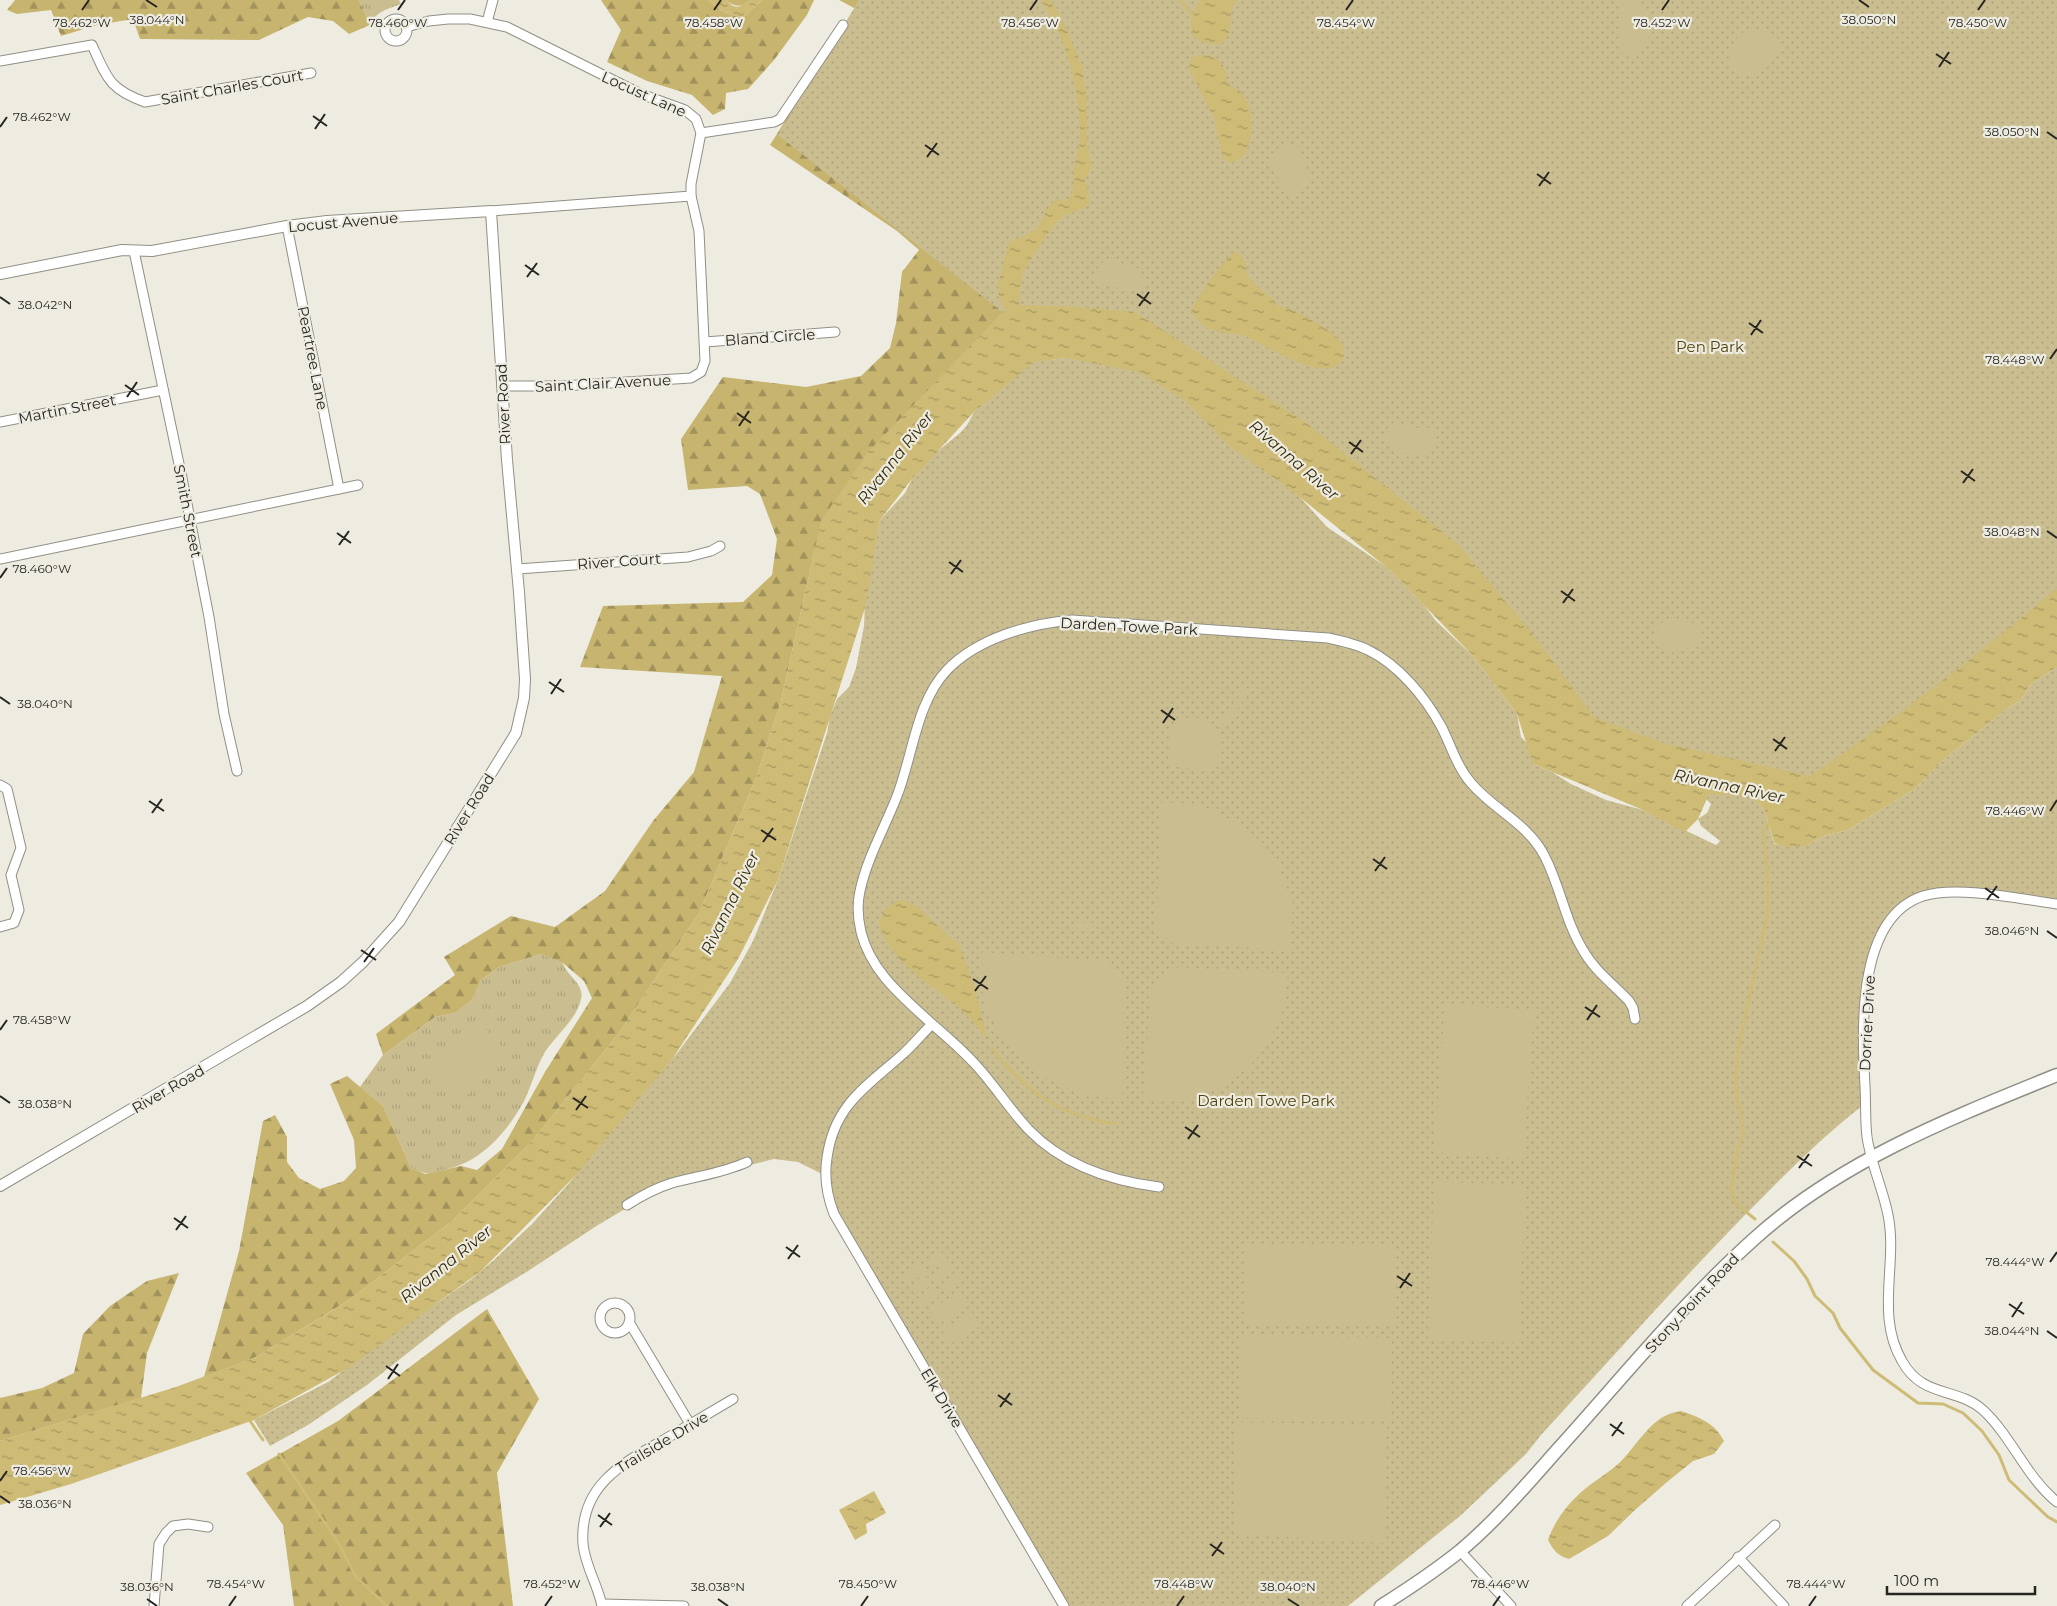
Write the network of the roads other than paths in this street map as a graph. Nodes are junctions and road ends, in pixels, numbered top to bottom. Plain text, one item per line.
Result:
1 (492, 0) edge
2 (487, 22) junction
3 (843, 26) dead end
4 (406, 27) dead end
5 (0, 61) edge
6 (311, 73) dead end
7 (701, 133) junction
8 (691, 196) junction
9 (491, 211) junction
10 (287, 226) junction
11 (134, 251) junction
12 (0, 274) edge
13 (835, 332) dead end
14 (705, 342) junction
15 (701, 372) joint
16 (502, 386) junction
17 (163, 390) junction
18 (0, 422) edge
19 (358, 485) dead end
20 (339, 489) junction
21 (190, 519) junction
22 (720, 546) dead end
23 (0, 559) edge
24 (517, 569) junction
25 (237, 771) dead end
26 (0, 785) edge
27 (2057, 904) edge
28 (0, 927) edge
29 (1635, 1019) dead end
30 (932, 1024) junction
31 (2057, 1075) edge
32 (1872, 1157) junction
33 (747, 1162) dead end
34 (0, 1186) edge
35 (1159, 1187) dead end
36 (627, 1205) dead end
37 (629, 1322) dead end
38 (733, 1399) dead end
39 (690, 1424) junction
40 (2057, 1502) edge
41 (1775, 1525) dead end
42 (208, 1527) dead end
43 (1460, 1551) junction
44 (1738, 1557) junction
45 (602, 1605) edge
46 (154, 1606) edge
47 (684, 1606) edge
48 (1064, 1606) edge
49 (1380, 1606) edge
50 (1511, 1606) edge
51 (1687, 1606) edge
52 (1784, 1606) edge

1 - 2 street
2 - 4 street, Locust Lane
2 - 7 street, Locust Lane
3 - 7 street
5 - 6 street, Saint Charles Court
7 - 8 street, Locust Lane
8 - 9 street, Locust Avenue
8 - 14 street, Locust Lane
9 - 10 street, Locust Avenue
9 - 16 street, River Road
10 - 11 street, Locust Avenue
10 - 20 street, Peartree Lane
11 - 12 street, Locust Avenue
11 - 17 street, Smith Street
13 - 14 street, Bland Circle
14 - 15 street, Locust Lane
15 - 16 street, Saint Clair Avenue
16 - 24 street, River Road
17 - 18 street, Martin Street
17 - 21 street, Smith Street
19 - 20 street
20 - 21 street
21 - 23 street
21 - 25 street, Smith Street
22 - 24 street, River Court
24 - 34 street, River Road
26 - 28 street
27 - 32 street, Dorrier Drive
29 - 30 street, Darden Towe Park
30 - 35 street, Darden Towe Park
30 - 48 street, Elk Drive
31 - 32 main road, Stony Point Road
32 - 40 street, Dorrier Drive
32 - 43 main road, Stony Point Road
33 - 36 street
37 - 39 street
38 - 39 street, Trailside Drive
39 - 45 street, Trailside Drive
41 - 44 street
42 - 46 street
43 - 49 main road, Stony Point Road
43 - 50 street
44 - 51 street
44 - 52 street
45 - 47 street

